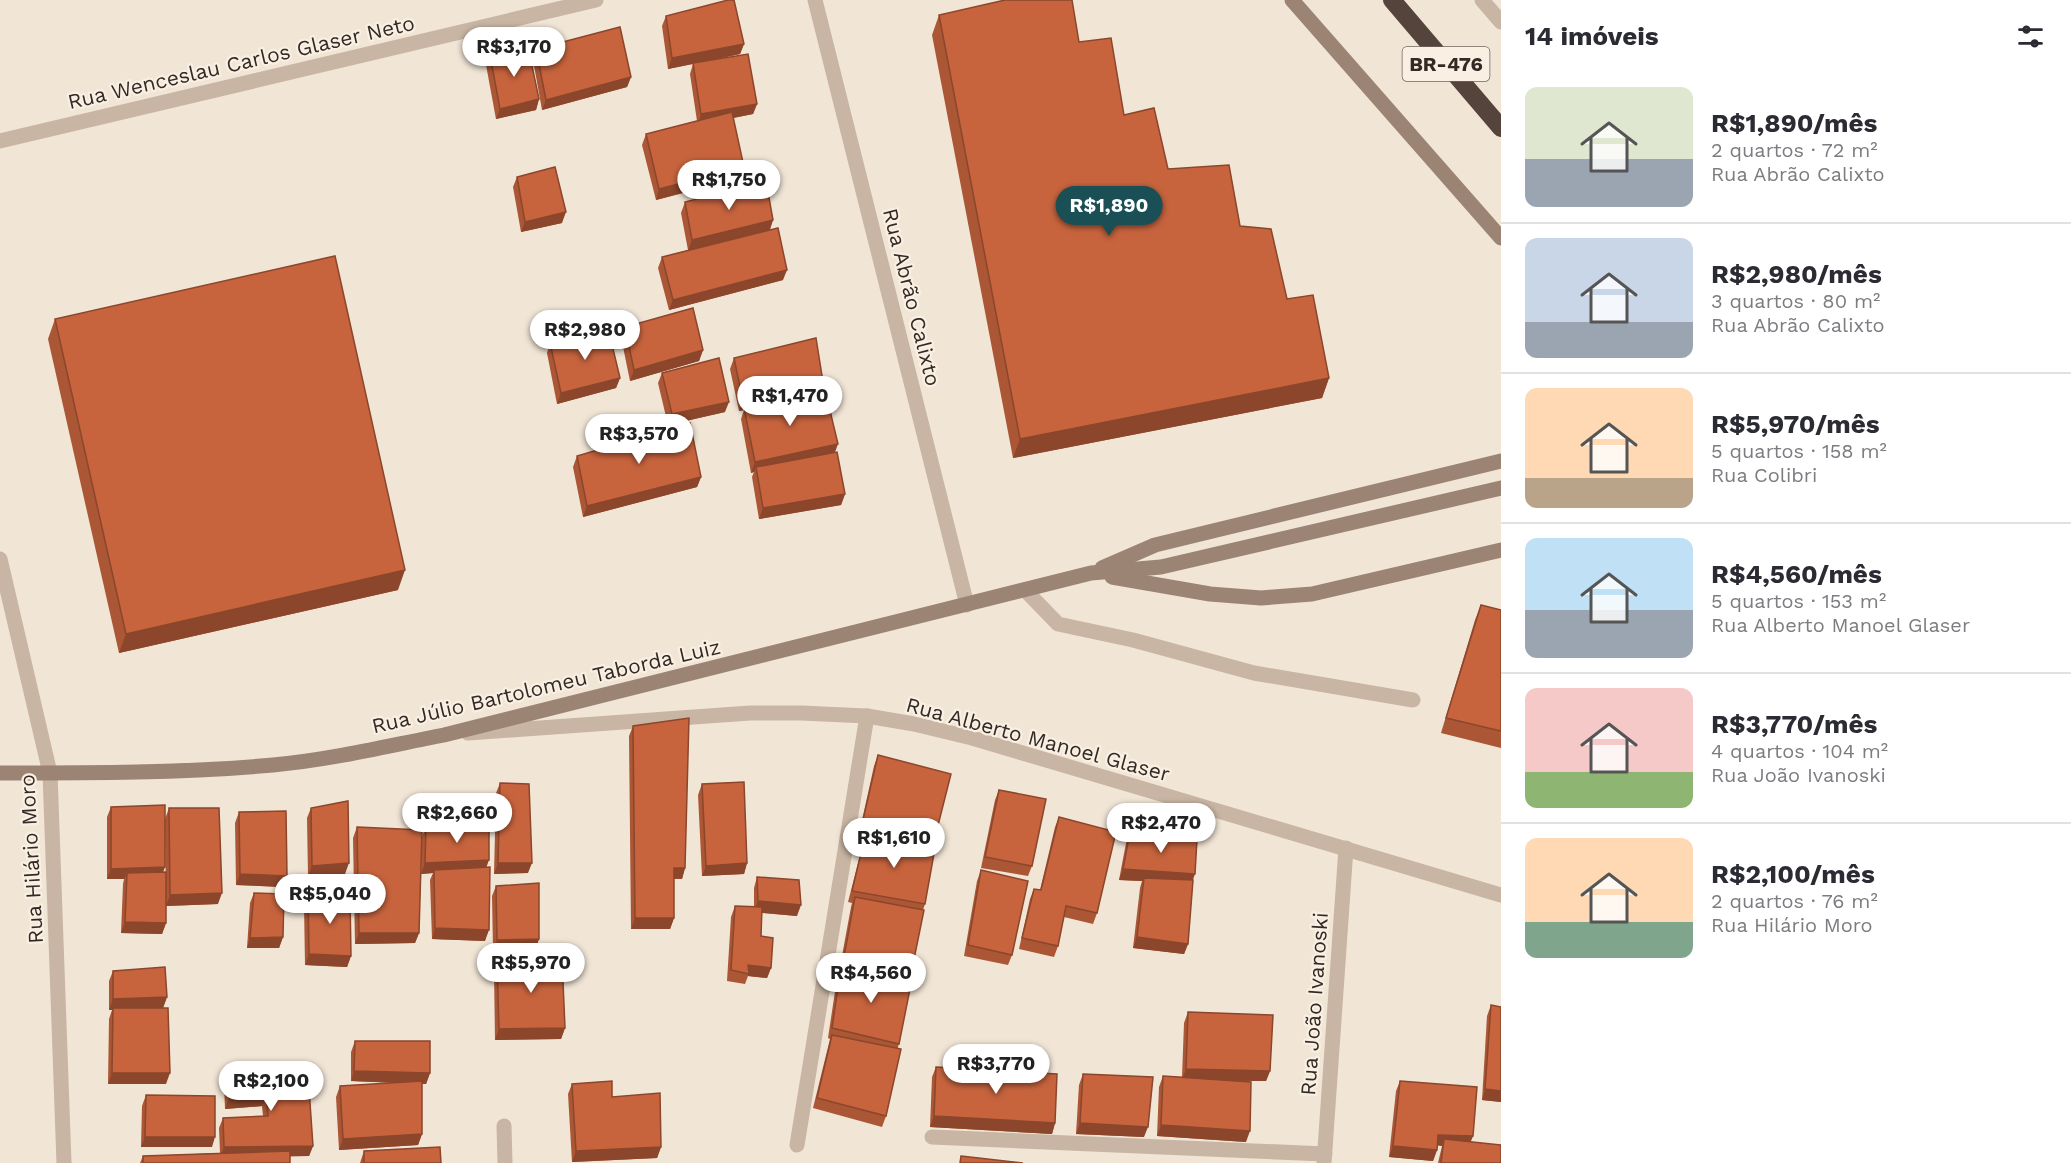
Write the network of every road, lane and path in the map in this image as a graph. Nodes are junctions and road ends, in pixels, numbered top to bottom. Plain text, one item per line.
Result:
1 (596, 0) edge
2 (815, 0) edge
3 (1292, 0) edge
4 (1392, 0) edge
5 (1482, 0) edge
6 (1501, 22) edge
7 (1501, 128) edge
8 (0, 141) edge
9 (1501, 238) edge
10 (1501, 461) edge
11 (1501, 488) edge
12 (1501, 550) edge
13 (0, 559) edge
14 (1091, 573) junction
15 (1025, 590) junction
16 (967, 605) junction
17 (1413, 700) dead end
18 (867, 716) junction
19 (444, 735) junction
20 (0, 773) edge
21 (50, 773) junction
22 (1346, 848) junction
23 (1501, 895) edge
24 (504, 1126) dead end
25 (932, 1137) dead end
26 (796, 1145) dead end
27 (1325, 1159) edge
28 (64, 1163) edge
29 (505, 1163) edge

1 - 8 street, Rua Wenceslau Carlos Glaser Neto
2 - 16 street, Rua Abrão Calixto
3 - 9 main road, BR-476
4 - 7 highway, BR-476
5 - 6 street
10 - 14 main road, Rua Júlio Bartolomeu Taborda Luiz
11 - 14 main road, Rua Júlio Bartolomeu Taborda Luiz
12 - 14 main road
13 - 21 street, Rua Hilário Moro
14 - 15 main road, Rua Júlio Bartolomeu Taborda Luiz
15 - 16 main road, Rua Júlio Bartolomeu Taborda Luiz
15 - 17 street
16 - 19 main road, Rua Júlio Bartolomeu Taborda Luiz
18 - 19 street, Rua Alberto Manoel Glaser
18 - 22 street, Rua Alberto Manoel Glaser
18 - 26 street
19 - 21 main road, Rua Júlio Bartolomeu Taborda Luiz
20 - 21 main road, Rua Júlio Bartolomeu Taborda Luiz
21 - 28 street, Rua Hilário Moro
22 - 23 street, Rua Alberto Manoel Glaser
22 - 27 street, Rua João Ivanoski
24 - 29 street
25 - 27 street

